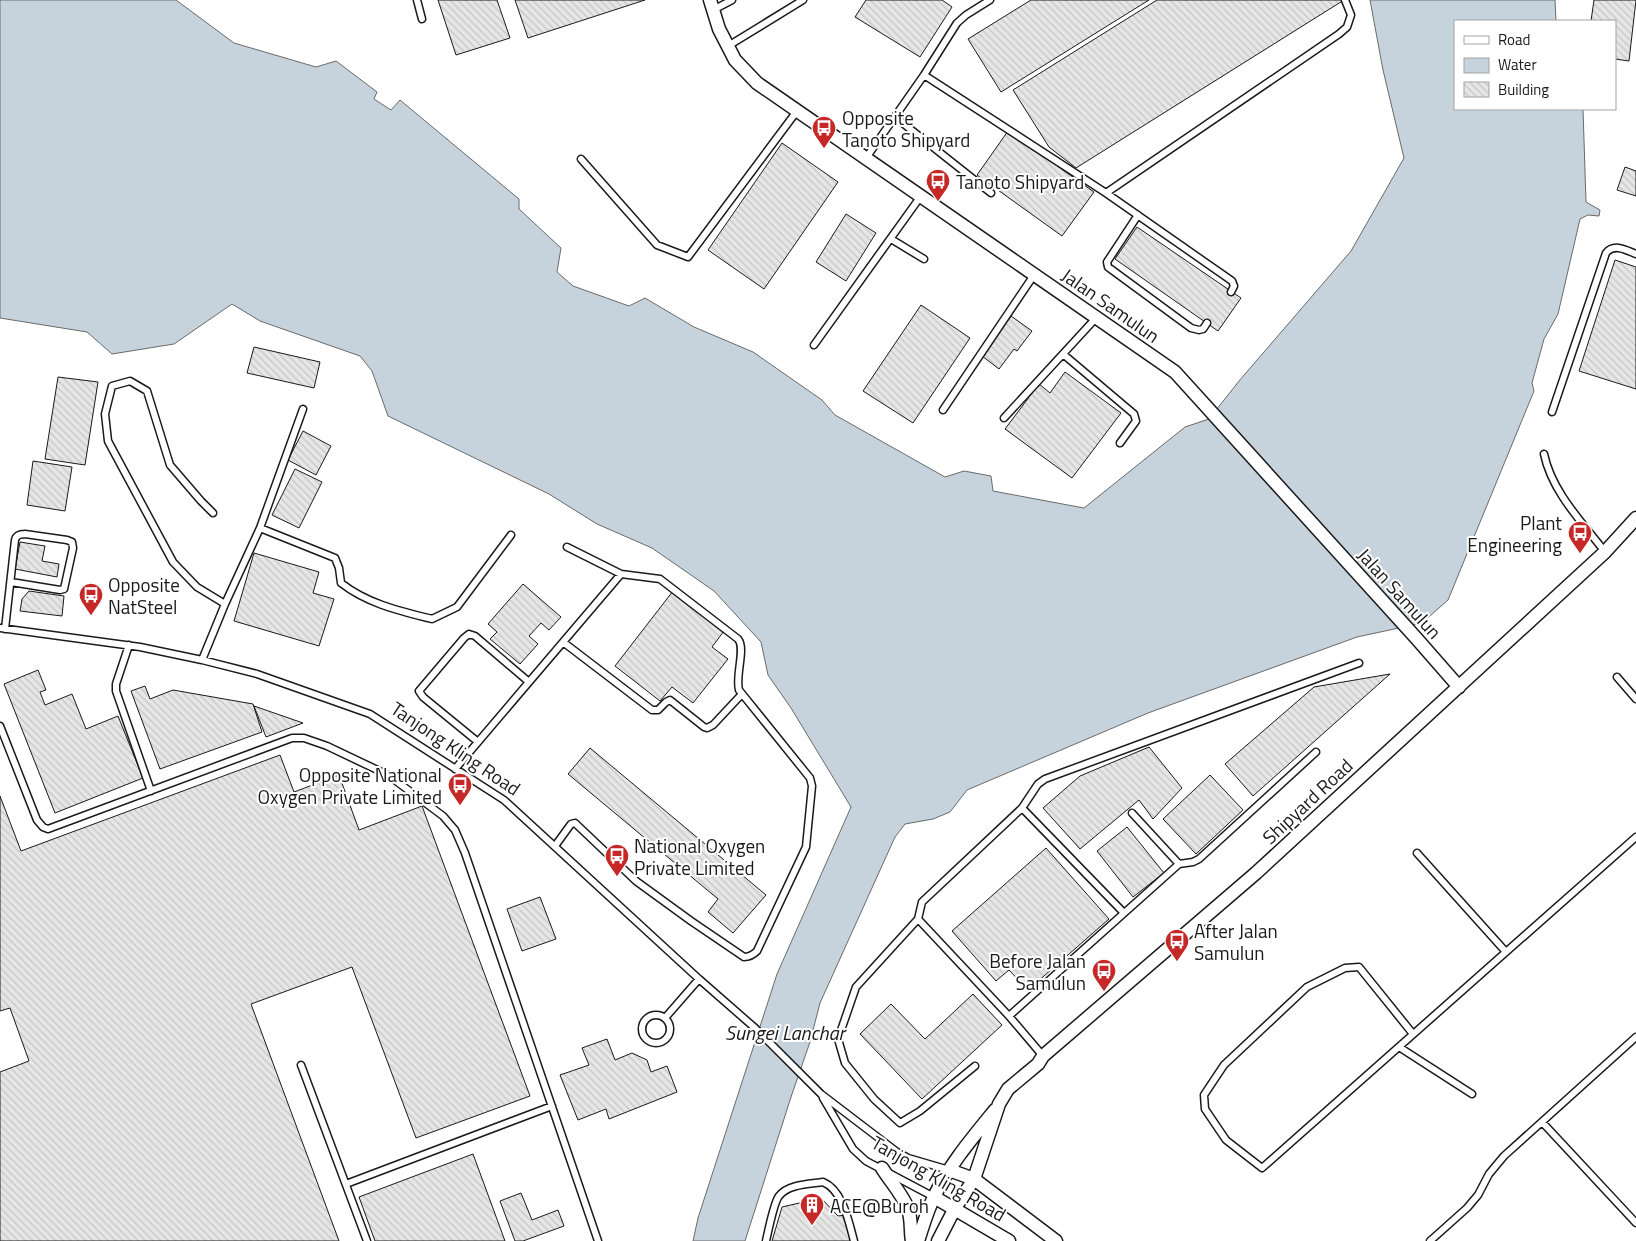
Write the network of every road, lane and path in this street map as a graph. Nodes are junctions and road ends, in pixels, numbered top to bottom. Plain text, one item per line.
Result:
1 (417, 0) edge
2 (732, 0) edge
3 (803, 0) edge
4 (990, 0) edge
5 (1345, 0) edge
6 (711, 5) edge
7 (422, 19) dead end
8 (728, 46) junction
9 (924, 75) junction
10 (797, 111) junction
11 (895, 116) junction
12 (866, 158) junction
13 (581, 159) dead end
14 (1106, 192) junction
15 (992, 193) dead end
16 (921, 196) junction
17 (1138, 215) junction
18 (891, 238) junction
19 (1636, 254) edge
20 (924, 259) dead end
21 (1034, 275) junction
22 (1231, 292) dead end
23 (1096, 318) junction
24 (1208, 323) dead end
25 (814, 345) dead end
26 (1063, 354) junction
27 (303, 409) dead end
28 (943, 410) dead end
29 (1552, 412) dead end
30 (1004, 418) dead end
31 (1120, 443) dead end
32 (1544, 454) dead end
33 (213, 513) dead end
34 (1636, 518) edge
35 (260, 528) junction
36 (511, 535) dead end
37 (567, 547) dead end
38 (1605, 552) junction
39 (621, 574) junction
40 (10, 582) junction
41 (225, 604) junction
42 (3, 628) edge
43 (563, 642) junction
44 (129, 645) junction
45 (202, 660) junction
46 (1359, 663) dead end
47 (1617, 677) dead end
48 (530, 682) junction
49 (1458, 687) junction
50 (742, 694) junction
51 (1636, 699) edge
52 (0, 726) edge
53 (478, 742) junction
54 (1316, 752) dead end
55 (455, 769) junction
56 (151, 791) junction
57 (1022, 808) junction
58 (1132, 813) dead end
59 (1636, 837) edge
60 (554, 846) junction
61 (1417, 853) dead end
62 (1179, 864) junction
63 (1124, 913) junction
64 (918, 919) junction
65 (1506, 952) junction
66 (699, 978) junction
67 (1008, 1016) junction
68 (665, 1018) junction
69 (1413, 1034) junction
70 (1636, 1037) edge
71 (1399, 1047) junction
72 (1042, 1056) junction
73 (301, 1065) dead end
74 (975, 1066) dead end
75 (821, 1094) junction
76 (1472, 1094) dead end
77 (1000, 1104) junction
78 (552, 1106) junction
79 (1542, 1122) junction
80 (882, 1168) junction
81 (949, 1170) junction
82 (974, 1180) junction
83 (346, 1184) junction
84 (934, 1197) junction
85 (955, 1208) junction
86 (1636, 1223) edge
87 (367, 1241) edge
88 (598, 1241) edge
89 (766, 1241) edge
90 (854, 1241) edge
91 (912, 1241) edge
92 (918, 1241) edge
93 (938, 1241) edge
94 (1009, 1241) edge
95 (1056, 1241) edge
96 (1430, 1241) edge

1 - 7 lane
2 - 6 lane
3 - 8 lane
4 - 9 lane
5 - 14 lane
6 - 8 street, Jalan Samulun
8 - 10 street, Jalan Samulun
9 - 11 lane
9 - 14 lane
10 - 12 street, Jalan Samulun
10 - 13 lane
11 - 12 lane
11 - 15 lane
12 - 16 street, Jalan Samulun
14 - 17 lane
16 - 18 lane
16 - 21 street, Jalan Samulun
17 - 22 lane
17 - 24 lane
18 - 20 lane
18 - 25 lane
19 - 29 lane
21 - 23 street, Jalan Samulun
21 - 28 lane
23 - 26 lane
23 - 49 street, Jalan Samulun
26 - 30 lane
26 - 31 lane
27 - 35 lane
32 - 38 lane
33 - 41 lane
34 - 38 street, Shipyard Road
35 - 36 lane
35 - 41 lane
37 - 39 lane
38 - 49 street, Shipyard Road
39 - 43 lane
39 - 50 lane
40 - 40 lane
40 - 42 lane
41 - 45 lane
42 - 44 lane, Tanjong Kling Road
43 - 48 lane
43 - 50 lane
44 - 45 lane, Tanjong Kling Road
44 - 56 lane
45 - 55 lane, Tanjong Kling Road
46 - 57 lane
47 - 51 lane
48 - 53 lane
48 - 53 lane
49 - 72 street, Shipyard Road
50 - 60 lane
52 - 56 lane
53 - 55 lane
54 - 62 lane
55 - 60 lane, Tanjong Kling Road
56 - 78 lane
57 - 63 lane
57 - 64 lane
58 - 62 lane
59 - 65 lane
60 - 66 lane, Tanjong Kling Road
61 - 65 lane
62 - 63 lane
63 - 67 lane
64 - 67 lane
64 - 74 lane
65 - 69 lane
66 - 68 lane
66 - 75 lane, Tanjong Kling Road
67 - 72 lane
68 - 68 lane
69 - 71 lane
69 - 71 lane
70 - 79 lane
71 - 76 lane
72 - 77 street, Shipyard Road
73 - 83 lane
75 - 80 lane, Tanjong Kling Road
75 - 81 lane, Tanjong Kling Road
77 - 81 street, Shipyard Road
77 - 82 street, Shipyard Road
78 - 83 lane
78 - 88 lane
79 - 86 lane
79 - 96 lane
80 - 84 lane, Tanjong Kling Road
80 - 91 street
81 - 82 street, Tanjong Kling Road
81 - 84 street, Shipyard Road
82 - 85 street, Shipyard Road
82 - 95 street, Tanjong Kling Road
83 - 87 lane
84 - 85 street, Tanjong Kling Road
84 - 92 street, Shipyard Road
85 - 93 street, Shipyard Road
85 - 94 street, Tanjong Kling Road
89 - 90 lane

